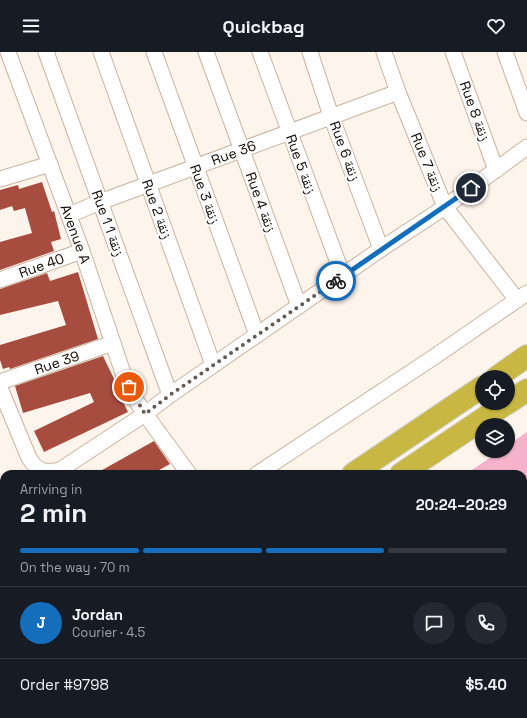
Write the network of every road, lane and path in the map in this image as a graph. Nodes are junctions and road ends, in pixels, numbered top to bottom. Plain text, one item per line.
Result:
1 (8, 52) edge
2 (46, 52) edge
3 (101, 52) edge
4 (154, 52) edge
5 (206, 52) edge
6 (260, 52) edge
7 (310, 52) edge
8 (384, 52) edge
9 (453, 52) edge
10 (505, 52) edge
11 (398, 92) junction
12 (527, 113) edge
13 (331, 116) junction
14 (289, 133) junction
15 (527, 147) edge
16 (242, 150) junction
17 (50, 164) junction
18 (195, 168) junction
19 (496, 170) junction
20 (0, 179) edge
21 (148, 184) junction
22 (100, 202) junction
23 (445, 207) junction
24 (69, 215) junction
25 (381, 249) junction
26 (82, 251) junction
27 (343, 276) junction
28 (0, 280) edge
29 (522, 297) edge
30 (299, 306) junction
31 (257, 335) junction
32 (113, 343) junction
33 (527, 356) edge
34 (213, 365) junction
35 (507, 370) edge
36 (0, 382) edge
37 (0, 388) edge
38 (527, 390) edge
39 (475, 392) edge
40 (170, 395) junction
41 (515, 398) edge
42 (497, 410) edge
43 (145, 414) junction
44 (40, 470) edge
45 (60, 470) edge
46 (186, 470) edge
47 (263, 470) edge
48 (359, 470) edge
49 (407, 470) edge

1 - 17 street, Avenue A
2 - 22 street, Rue 1 زنقة 1
3 - 21 street, Rue 2 زنقة
4 - 18 street, Rue 3 زنقة
5 - 16 street, Rue 4 زنقة
6 - 14 street, Rue 5 زنقة
7 - 13 street, Rue 6 زنقة
8 - 11 street, Rue 7 زنقة
9 - 19 street, Rue 8 زنقة
10 - 12 street
11 - 13 street, Rue 36
11 - 23 street, Rue 7 زنقة
13 - 14 street, Rue 36
13 - 25 street, Rue 6 زنقة
14 - 16 street, Rue 36
14 - 27 street, Rue 5 زنقة
15 - 19 street
16 - 18 street, Rue 36
16 - 30 street, Rue 4 زنقة
17 - 20 street
17 - 24 street, Avenue A
18 - 21 street, Rue 36
18 - 31 street, Rue 3 زنقة
19 - 23 street
21 - 22 street, Rue 36
21 - 34 street, Rue 2 زنقة
22 - 24 street, Rue 36
22 - 40 street, Rue 1 زنقة 1
23 - 25 street
23 - 29 street, Rue 7 زنقة
24 - 26 street, Avenue A
25 - 27 street
26 - 28 street, Rue 40
26 - 32 street, Avenue A
27 - 30 street
29 - 47 street
30 - 31 street
31 - 34 street
32 - 36 street, Rue 39
32 - 43 street, Avenue A
33 - 35 highway
34 - 40 street
37 - 44 street
38 - 41 highway
39 - 48 highway
40 - 43 street
42 - 49 highway
43 - 45 street
43 - 46 street, Avenue A

